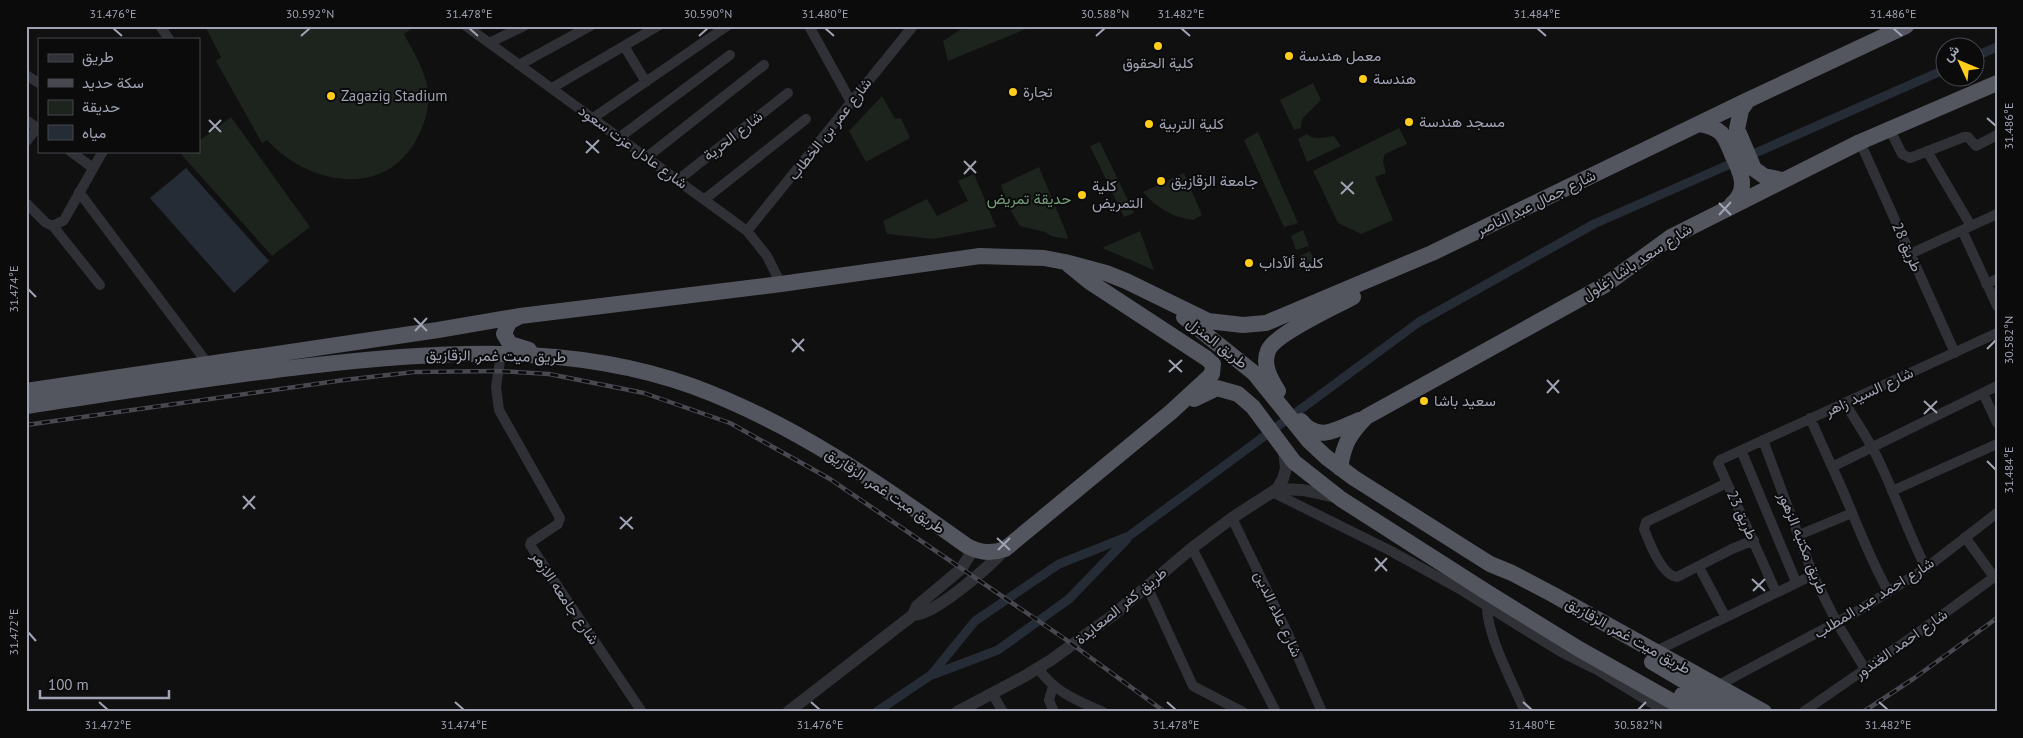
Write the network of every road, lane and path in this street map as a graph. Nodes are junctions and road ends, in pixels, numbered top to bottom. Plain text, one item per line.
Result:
1 (160, 26) edge
2 (466, 26) edge
3 (524, 26) edge
4 (590, 26) edge
5 (658, 26) edge
6 (727, 26) edge
7 (809, 26) edge
8 (913, 26) edge
9 (1906, 26) edge
10 (168, 38) edge
11 (489, 43) junction
12 (624, 46) junction
13 (730, 55) dead end
14 (519, 65) junction
15 (764, 65) dead end
16 (26, 75) edge
17 (646, 82) junction
18 (38, 83) edge
19 (1997, 83) edge
20 (552, 88) junction
21 (788, 93) dead end
22 (1748, 100) junction
23 (851, 102) junction
24 (594, 118) junction
25 (806, 118) dead end
26 (26, 120) edge
27 (1699, 124) junction
28 (1889, 128) junction
29 (38, 129) edge
30 (1730, 132) junction
31 (1997, 135) edge
32 (620, 137) junction
33 (26, 142) edge
34 (1860, 142) junction
35 (1927, 151) junction
36 (71, 152) edge
37 (101, 152) edge
38 (647, 157) junction
39 (93, 168) junction
40 (1748, 172) junction
41 (678, 180) junction
42 (1782, 180) junction
43 (79, 192) junction
44 (705, 199) junction
45 (26, 203) edge
46 (1728, 207) junction
47 (1997, 214) edge
48 (53, 226) junction
49 (1966, 228) junction
50 (748, 231) junction
51 (1910, 254) junction
52 (1065, 262) junction
53 (1405, 265) junction
54 (1997, 279) edge
55 (781, 284) junction
56 (1986, 284) junction
57 (100, 285) dead end
58 (1158, 297) junction
59 (1997, 306) edge
60 (520, 316) junction
61 (446, 328) junction
62 (1997, 333) edge
63 (1955, 352) junction
64 (457, 354) junction
65 (501, 354) junction
66 (551, 355) junction
67 (208, 364) junction
68 (1997, 386) edge
69 (26, 391) edge
70 (1274, 392) junction
71 (1983, 393) junction
72 (1845, 403) junction
73 (26, 406) edge
74 (1170, 412) junction
75 (1366, 417) junction
76 (1810, 418) junction
77 (1997, 424) edge
78 (1306, 431) junction
79 (1763, 440) junction
80 (1997, 444) edge
81 (1872, 448) junction
82 (1284, 450) junction
83 (1741, 450) junction
84 (1340, 468) junction
85 (1833, 469) junction
86 (1727, 483) junction
87 (1275, 491) junction
88 (1892, 491) junction
89 (1341, 499) junction
90 (1852, 513) junction
91 (1997, 513) edge
92 (1232, 518) junction
93 (1799, 534) junction
94 (1965, 537) junction
95 (1754, 540) junction
96 (1005, 548) junction
97 (1192, 548) junction
98 (973, 550) junction
99 (1490, 564) junction
100 (1699, 567) junction
101 (1926, 568) junction
102 (1813, 575) junction
103 (1995, 576) edge
104 (1796, 582) junction
105 (1147, 586) junction
106 (1888, 591) junction
107 (1776, 592) junction
108 (1486, 598) junction
109 (1536, 603) junction
110 (913, 615) junction
111 (1726, 616) junction
112 (1838, 623) junction
113 (1654, 652) junction
114 (1038, 668) junction
115 (1865, 670) junction
116 (1053, 686) junction
117 (1717, 686) junction
118 (992, 693) junction
119 (959, 711) edge
120 (642, 712) edge
121 (788, 712) edge
122 (1003, 712) edge
123 (1054, 712) edge
124 (1103, 712) edge
125 (1243, 712) edge
126 (1276, 712) edge
127 (1322, 712) edge
128 (1525, 712) edge
129 (1666, 712) edge
130 (1691, 712) edge
131 (1711, 712) edge
132 (1736, 712) edge
133 (1764, 712) edge
134 (1802, 712) edge

1 - 10 street
2 - 11 street, شارع عادل عزت سعود
3 - 11 street
4 - 14 street
5 - 12 street
6 - 17 street
7 - 23 street
8 - 23 street, شارع عمر بن الخطاب
9 - 22 highway, شارع جمال عبد الناصر
11 - 14 street, شارع عادل عزت سعود
12 - 17 street
12 - 20 street
13 - 32 street
14 - 20 street, شارع عادل عزت سعود
15 - 38 street
16 - 18 street
17 - 24 street
19 - 28 highway, شارع سعد باشا زغلول
20 - 24 street, شارع عادل عزت سعود
21 - 41 street, شارع الحرية
22 - 27 highway, شارع جمال عبد الناصر
22 - 30 highway
23 - 50 street, شارع عمر بن الخطاب
24 - 32 street, شارع عادل عزت سعود
25 - 44 street
26 - 29 street
27 - 30 highway
27 - 53 highway, شارع جمال عبد الناصر
28 - 34 highway, شارع سعد باشا زغلول
28 - 35 street
29 - 33 street
30 - 40 highway
31 - 35 street
32 - 38 street, شارع عادل عزت سعود
34 - 42 highway, شارع سعد باشا زغلول
34 - 51 street, طريق 28
35 - 49 street
36 - 39 street
37 - 39 street
38 - 41 street, شارع عادل عزت سعود
39 - 43 street
40 - 42 highway
40 - 46 highway
41 - 44 street, شارع عادل عزت سعود
42 - 46 highway, شارع سعد باشا زغلول
43 - 48 street
43 - 67 street
44 - 50 street, شارع عادل عزت سعود
45 - 48 street
46 - 75 highway, شارع سعد باشا زغلول
47 - 49 street
48 - 57 street
49 - 51 street
49 - 56 street
50 - 55 street, شارع عادل عزت سعود
51 - 63 street, طريق 28
52 - 55 highway, طريق ميت غمر, الزقازيق
52 - 58 highway, طريق ميت غمر, الزقازيق
52 - 74 highway, طريق ميت غمر, الزقازيق
53 - 58 highway, شارع جمال عبد الناصر
53 - 70 highway
54 - 56 street
55 - 60 highway, طريق ميت غمر, الزقازيق
56 - 59 street
58 - 70 highway, طريق المنزل
60 - 61 highway, طريق ميت غمر, الزقازيق
60 - 66 highway
61 - 64 highway
61 - 67 highway, طريق ميت غمر, الزقازيق
62 - 63 street, شارع السيد زاهر
63 - 72 street, شارع السيد زاهر
64 - 65 highway, طريق ميت غمر, الزقازيق
64 - 73 highway, طريق ميت غمر, الزقازيق
65 - 66 highway, طريق ميت غمر, الزقازيق
65 - 120 street, شارع جامعه الازهر
66 - 98 highway, طريق ميت غمر, الزقازيق
67 - 69 highway, طريق ميت غمر, الزقازيق
68 - 71 street
70 - 78 highway, طريق ميت غمر, الزقازيق
71 - 77 street
71 - 81 street
72 - 76 street, شارع السيد زاهر
72 - 81 street
74 - 82 highway, طريق ميت غمر, الزقازيق
74 - 96 highway, طريق ميت غمر, الزقازيق
75 - 78 highway
75 - 84 highway, شارع سعد باشا زغلول
76 - 79 street, شارع السيد زاهر
76 - 85 street
78 - 84 highway, طريق ميت غمر, الزقازيق
79 - 83 street, شارع السيد زاهر
79 - 93 street, طريق مكتبه الزهور
80 - 88 street
81 - 85 street
81 - 88 street
82 - 87 street
82 - 89 highway, طريق ميت غمر, الزقازيق
83 - 86 street, طريق 23
83 - 104 street
84 - 99 highway, طريق ميت غمر, الزقازيق
85 - 90 street
86 - 95 street, طريق 23
86 - 100 street
87 - 89 street
87 - 92 street, طريق كفر الصعايدة
87 - 108 street
88 - 101 street
89 - 108 highway, طريق ميت غمر, الزقازيق
90 - 93 street
90 - 106 street
91 - 94 street, شارع احمد عبد المطلب
92 - 97 street, طريق كفر الصعايدة
92 - 127 street, شارع علاء الدين
93 - 102 street, طريق مكتبه الزهور
94 - 101 street, شارع احمد عبد المطلب
94 - 103 street
95 - 100 street
95 - 107 street, طريق 23
96 - 98 highway
96 - 110 street
97 - 105 street, طريق كفر الصعايدة
97 - 126 street
98 - 110 street
99 - 109 highway, طريق ميت غمر, الزقازيق
99 - 113 highway, طريق ميت غمر, الزقازيق
100 - 111 street
101 - 106 street, شارع احمد عبد المطلب
102 - 104 street
102 - 112 street, طريق مكتبه الزهور
103 - 115 street, شارع احمد الغندور
104 - 107 street
105 - 114 street, طريق كفر الصعايدة
105 - 125 street
106 - 112 street, شارع احمد عبد المطلب
107 - 111 street
108 - 109 highway, طريق ميت غمر, الزقازيق
108 - 128 street
108 - 129 street
108 - 130 highway, طريق ميت غمر, الزقازيق
109 - 131 highway, طريق ميت غمر, الزقازيق
109 - 132 highway, طريق ميت غمر, الزقازيق
110 - 121 street
111 - 113 street
112 - 115 street, طريق مكتبه الزهور
112 - 117 street, شارع احمد عبد المطلب
113 - 117 highway, طريق ميت غمر, الزقازيق
114 - 116 street
114 - 118 street, طريق كفر الصعايدة
115 - 134 street, شارع احمد الغندور
116 - 123 street
116 - 124 street
117 - 133 highway, طريق ميت غمر, الزقازيق
118 - 119 street, طريق كفر الصعايدة
118 - 122 street

